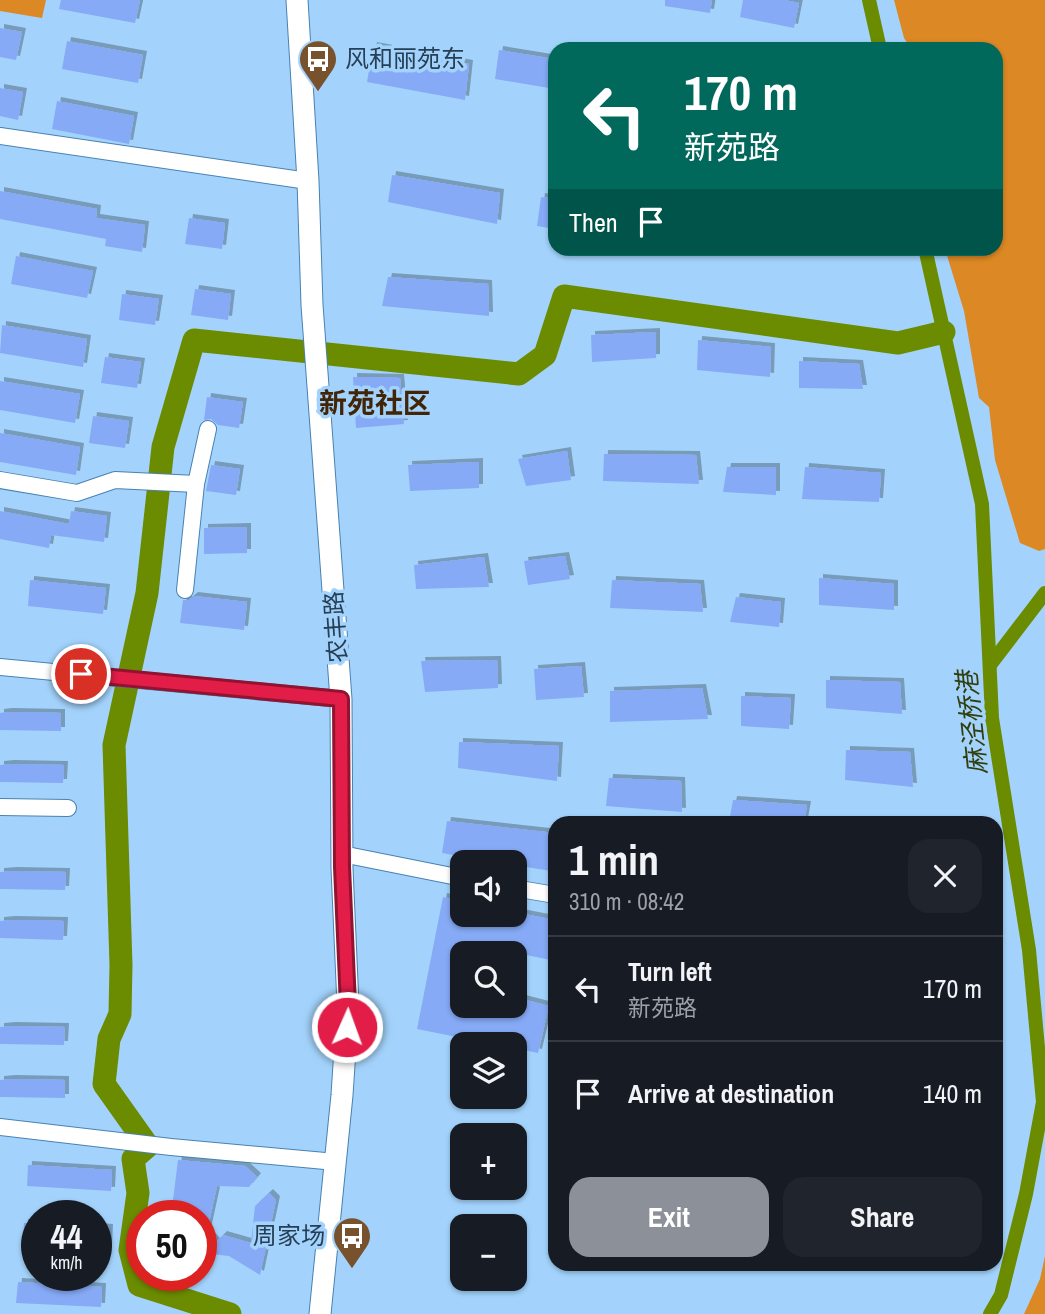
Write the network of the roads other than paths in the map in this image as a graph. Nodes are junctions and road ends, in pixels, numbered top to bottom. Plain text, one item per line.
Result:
1 (297, 0) edge
2 (0, 136) edge
3 (308, 181) junction
4 (208, 429) dead end
5 (0, 480) edge
6 (196, 484) junction
7 (185, 590) dead end
8 (0, 667) edge
9 (341, 699) junction
10 (0, 807) edge
11 (68, 808) dead end
12 (342, 854) junction
13 (450, 875) edge
14 (527, 890) edge
15 (548, 894) edge
16 (0, 1127) edge
17 (336, 1162) junction
18 (320, 1314) edge

1 - 3 main road
2 - 3 street
3 - 9 main road, 农丰路
4 - 6 street
5 - 6 street
6 - 7 street
8 - 9 street
9 - 12 main road, 农丰路
10 - 11 street
12 - 13 street
12 - 17 main road, 农丰路
14 - 15 street
16 - 17 street
17 - 18 main road, 农丰路

